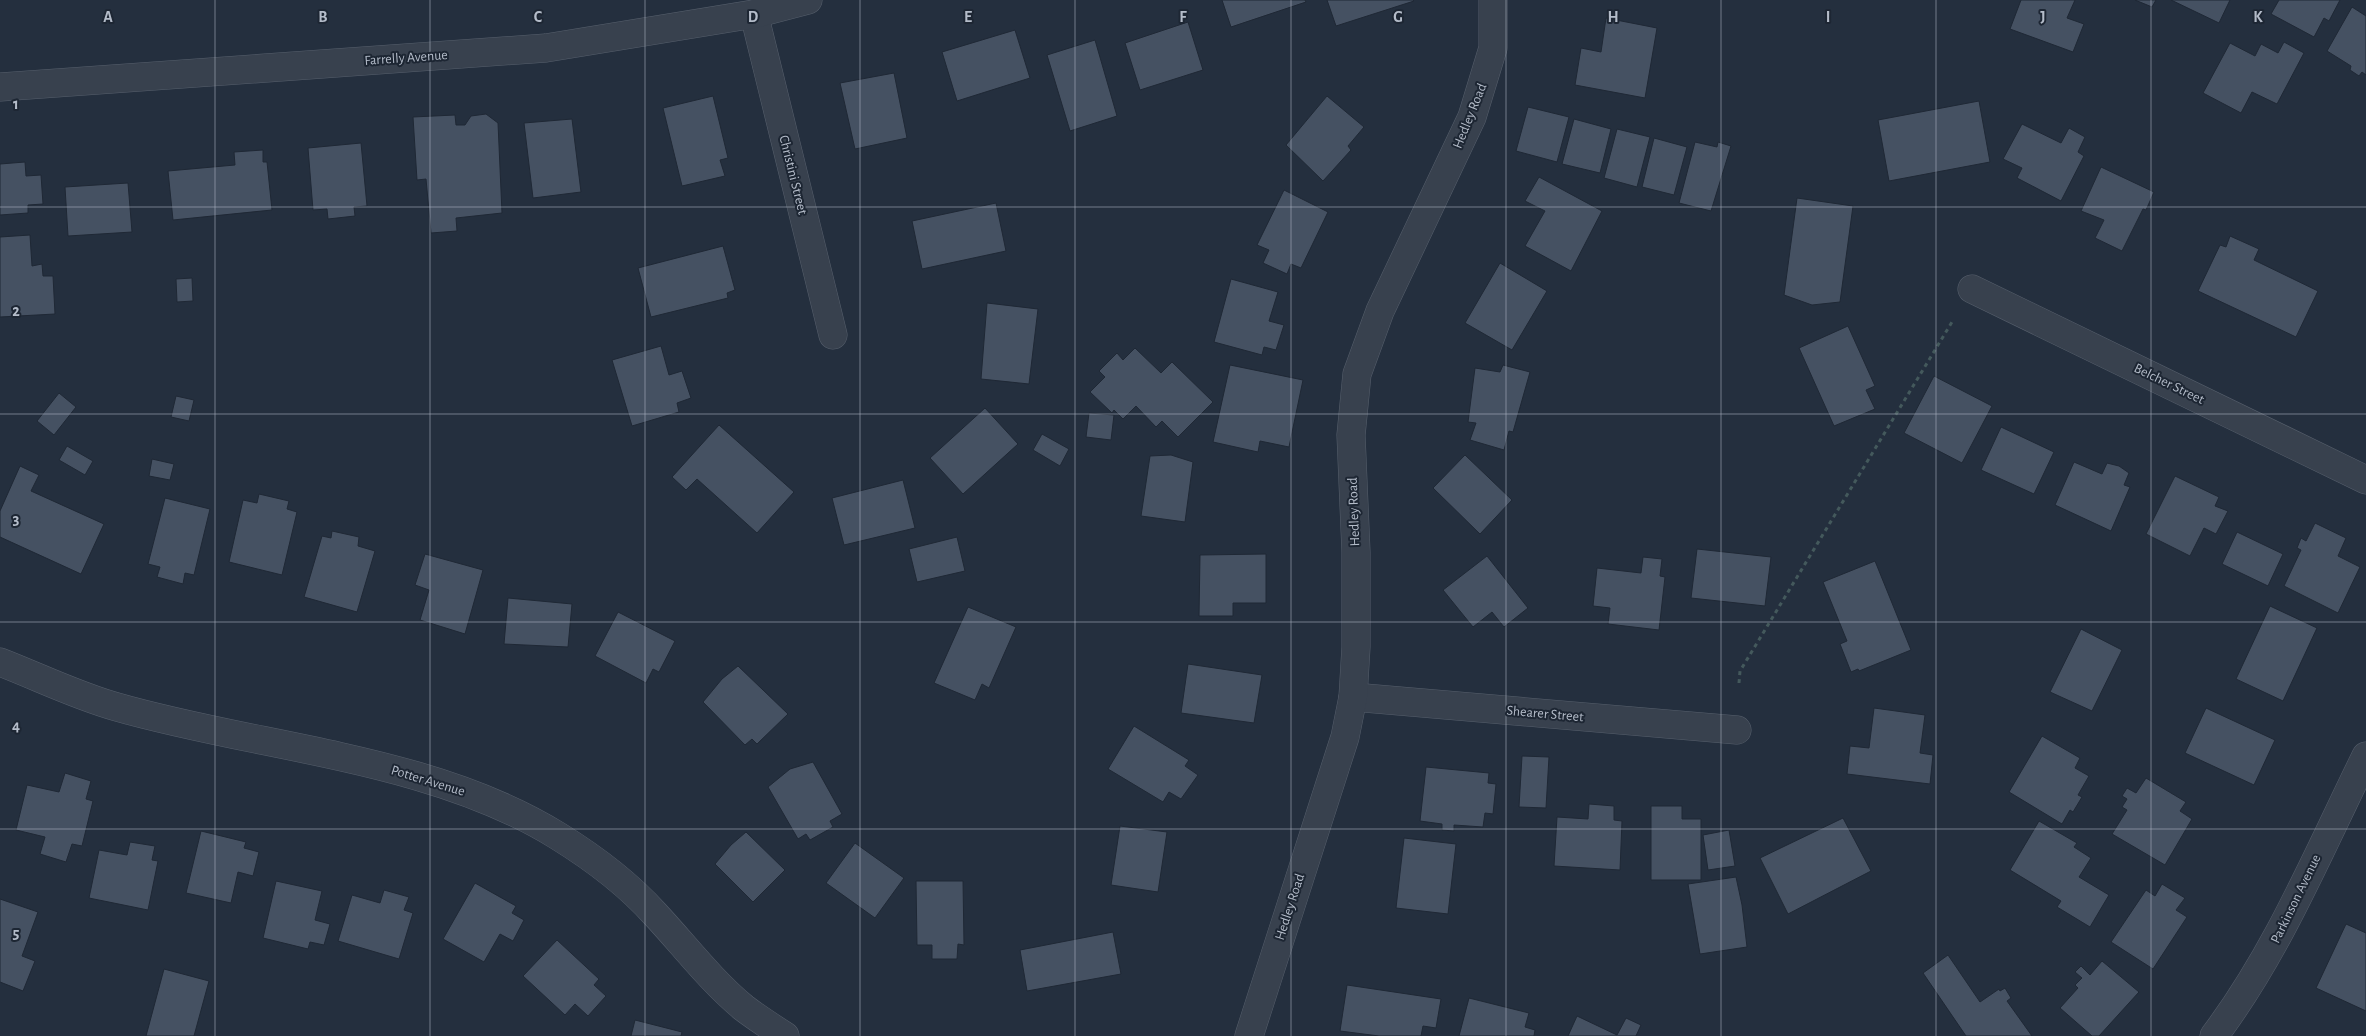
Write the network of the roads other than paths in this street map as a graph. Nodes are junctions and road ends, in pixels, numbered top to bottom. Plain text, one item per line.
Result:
1 (808, 0) edge
2 (1493, 0) edge
3 (754, 14) junction
4 (0, 87) edge
5 (1972, 289) dead end
6 (833, 335) dead end
7 (2366, 480) edge
8 (0, 662) edge
9 (1353, 697) junction
10 (1736, 730) dead end
11 (2366, 756) edge
12 (785, 1036) edge
13 (1249, 1036) edge
14 (2214, 1036) edge

1 - 3 street, Farrelly Avenue
2 - 9 street, Hedley Road
3 - 4 street, Farrelly Avenue
3 - 6 street, Christini Street
5 - 7 street, Belcher Street
8 - 12 street, Potter Avenue
9 - 10 street, Shearer Street
9 - 13 street, Hedley Road
11 - 14 street, Parkinson Avenue

